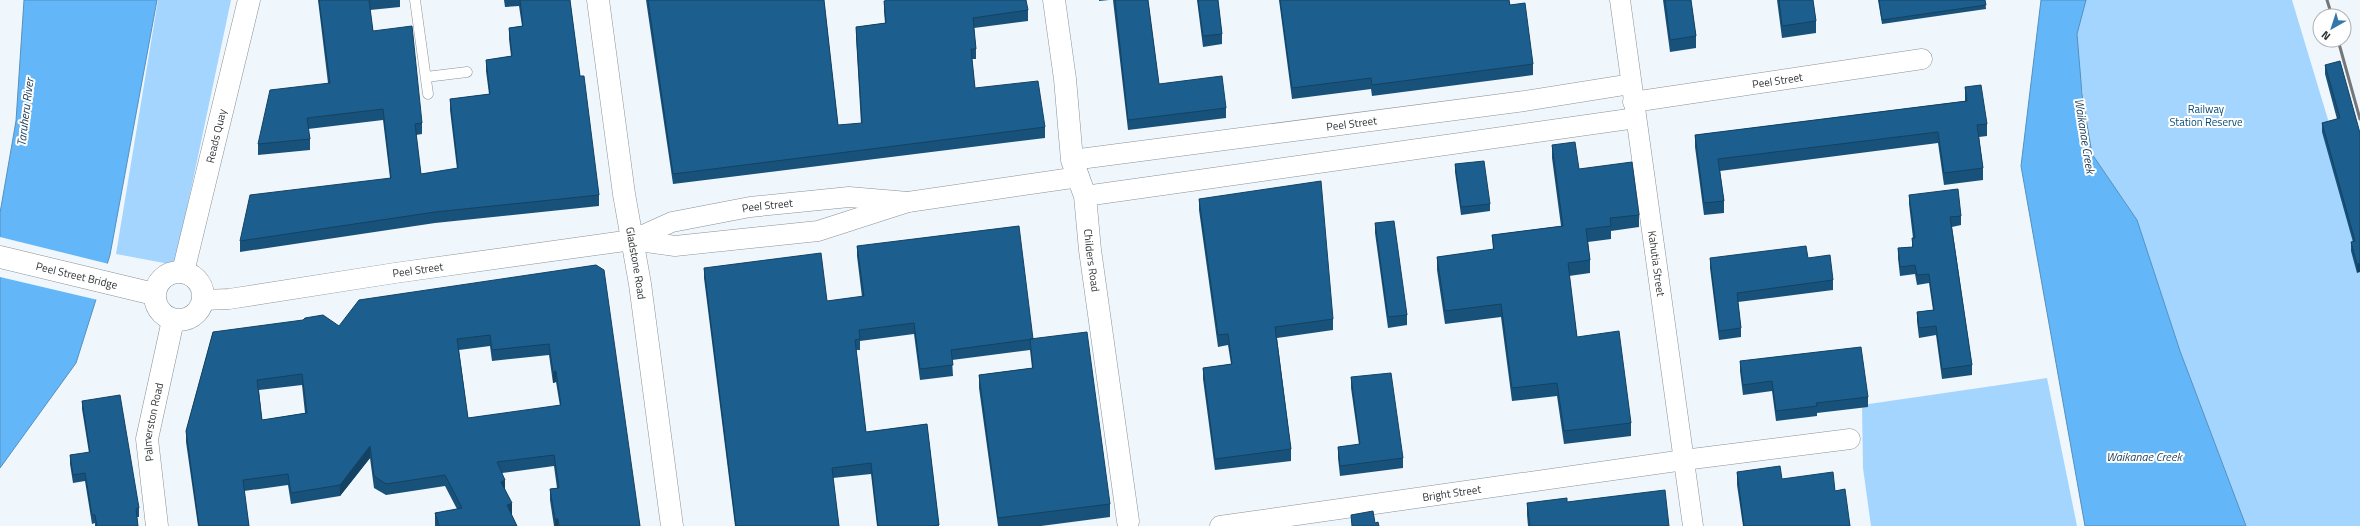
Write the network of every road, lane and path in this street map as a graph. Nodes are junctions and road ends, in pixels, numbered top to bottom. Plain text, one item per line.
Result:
1 (249, 0) edge
2 (415, 0) edge
3 (598, 0) edge
4 (1054, 0) edge
5 (1620, 0) edge
6 (1922, 59) dead end
7 (467, 72) dead end
8 (426, 77) junction
9 (428, 94) dead end
10 (1633, 101) junction
11 (1079, 178) junction
12 (908, 202) junction
13 (632, 240) junction
14 (0, 257) edge
15 (183, 272) junction
16 (147, 292) junction
17 (203, 300) junction
18 (173, 320) junction
19 (1850, 439) dead end
20 (1684, 460) junction
21 (1129, 524) edge
22 (157, 526) edge
23 (672, 526) edge
24 (1220, 526) edge
25 (1693, 526) edge

1 - 15 street, Reads Quay
2 - 8 lane
3 - 13 street, Gladstone Road
4 - 11 street, Childers Road
5 - 10 street, Kahutia Street
6 - 10 street, Peel Street
7 - 8 lane
8 - 9 lane
10 - 11 street, Peel Street
10 - 11 street, Peel Street
10 - 20 street, Kahutia Street
11 - 12 street, Peel Street
11 - 21 street, Childers Road
12 - 13 street, Peel Street
12 - 13 street, Peel Street
13 - 17 street, Peel Street
13 - 23 street, Gladstone Road
14 - 16 street, Peel Street Bridge
15 - 16 street
15 - 17 street
16 - 18 street
17 - 18 street
18 - 22 street, Palmerston Road
19 - 20 street, Bright Street
20 - 24 street, Bright Street
20 - 25 street, Kahutia Street

